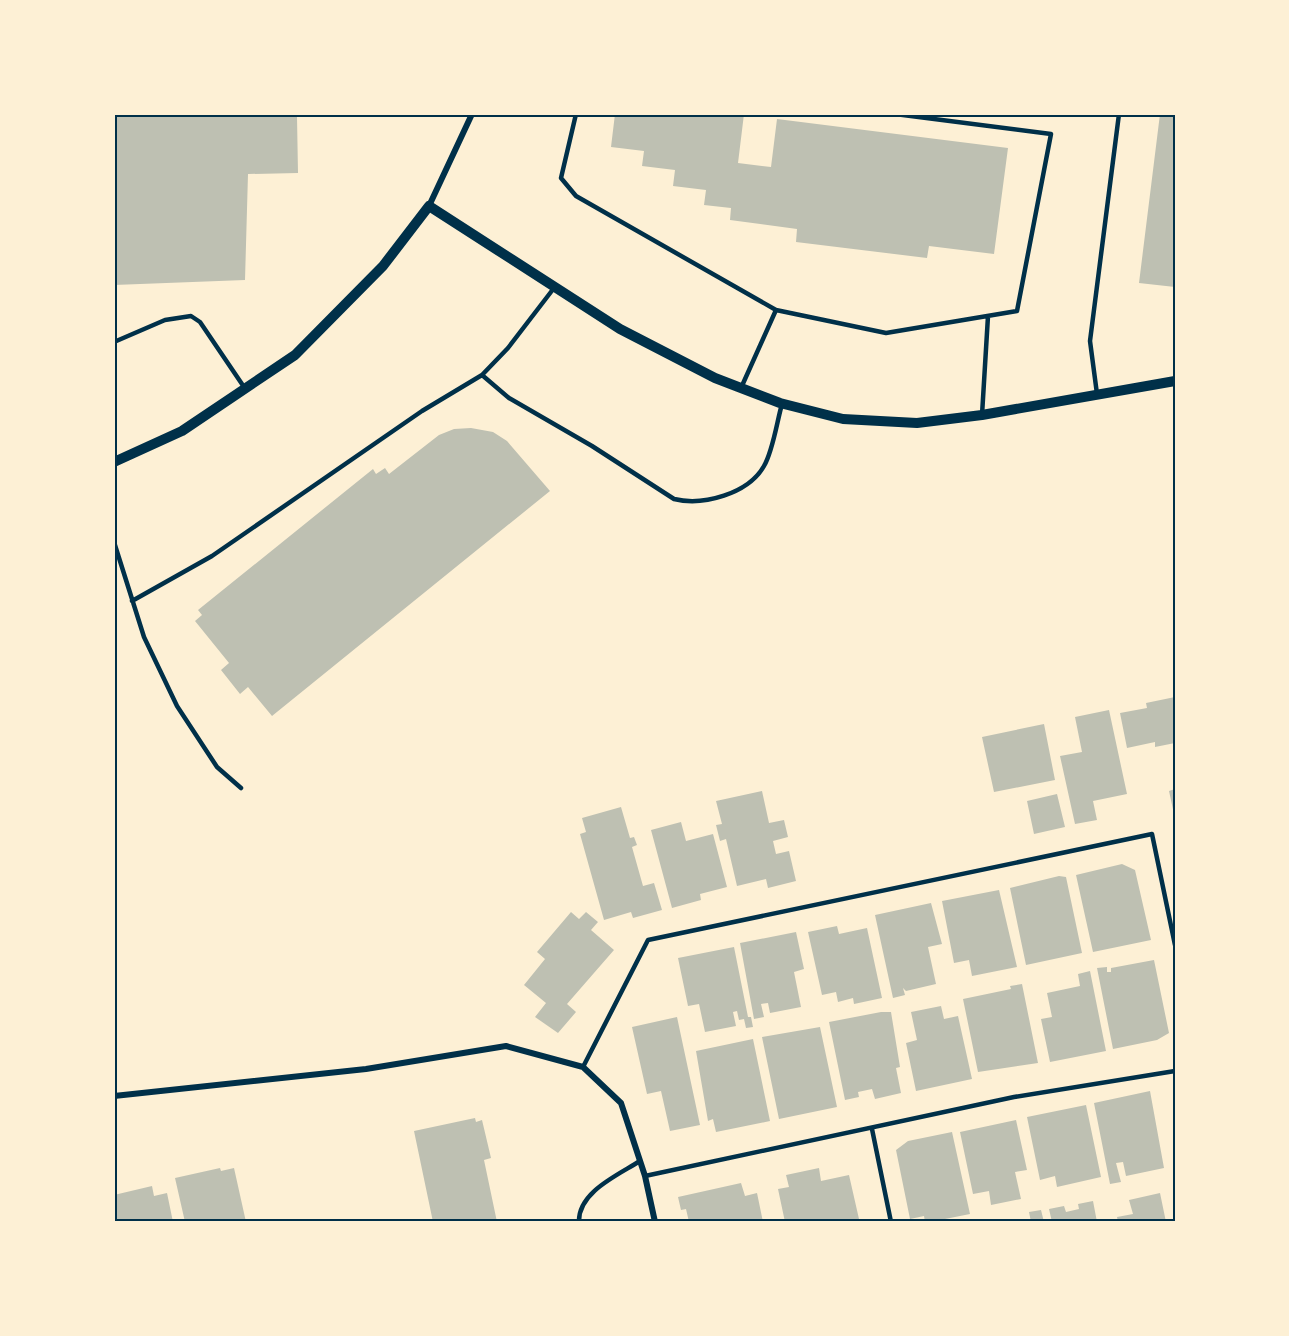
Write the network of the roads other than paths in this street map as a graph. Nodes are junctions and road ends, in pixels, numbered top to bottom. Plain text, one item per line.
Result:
1 (472, 114) edge
2 (576, 114) edge
3 (895, 114) edge
4 (1119, 114) edge
5 (429, 206) junction
6 (554, 288) junction
7 (776, 310) junction
8 (987, 316) junction
9 (114, 342) edge
10 (482, 375) junction
11 (1175, 381) edge
12 (245, 388) junction
13 (741, 388) junction
14 (1097, 394) junction
15 (782, 404) junction
16 (982, 415) junction
17 (114, 462) edge
18 (114, 542) edge
19 (132, 601) junction
20 (242, 788) dead end
21 (1175, 945) edge
22 (583, 1067) junction
23 (1175, 1071) edge
24 (114, 1096) edge
25 (872, 1129) junction
26 (640, 1161) junction
27 (645, 1176) junction
28 (579, 1222) edge
29 (655, 1222) edge
30 (891, 1222) edge

1 - 5 street
2 - 7 lane
3 - 8 lane
4 - 14 lane
5 - 6 street
5 - 12 street
6 - 10 lane
6 - 13 street
7 - 8 lane
7 - 13 lane
8 - 16 lane
9 - 12 lane
10 - 15 lane
10 - 19 lane
11 - 14 street
12 - 17 street
13 - 15 street
14 - 16 street
15 - 16 street
18 - 19 lane
19 - 20 lane
21 - 22 lane
22 - 24 street
22 - 26 street
23 - 25 lane
25 - 27 lane
25 - 30 lane
26 - 27 street
26 - 28 lane
27 - 29 street

